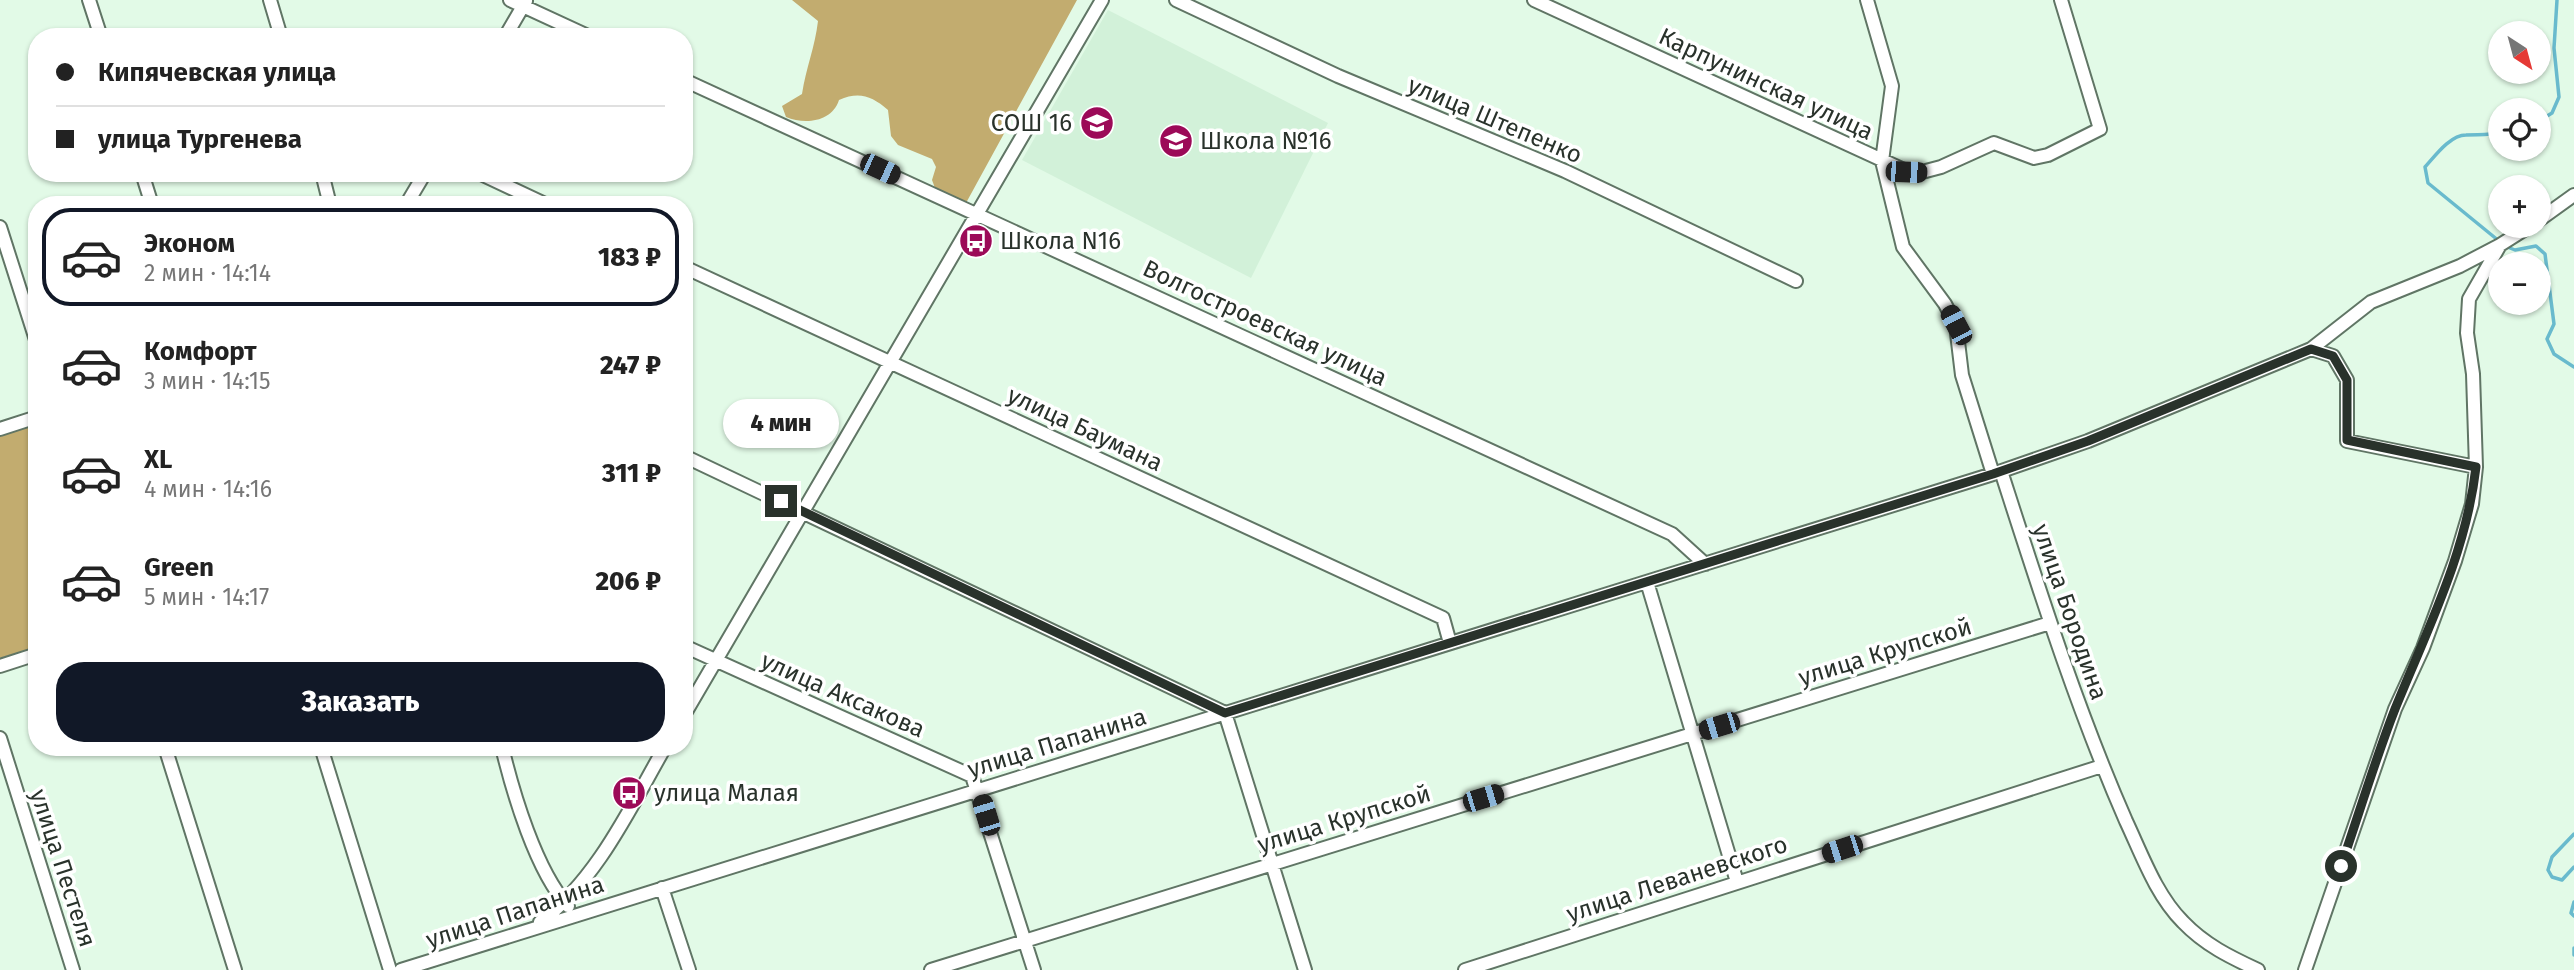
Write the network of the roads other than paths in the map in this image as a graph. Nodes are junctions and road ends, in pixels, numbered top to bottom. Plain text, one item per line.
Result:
1 (89, 0) edge
2 (270, 0) edge
3 (510, 0) edge
4 (1102, 0) edge
5 (1177, 0) edge
6 (1534, 0) edge
7 (1867, 0) edge
8 (2061, 0) edge
9 (525, 3) edge
10 (98, 28) edge
11 (278, 28) edge
12 (510, 28) edge
13 (573, 28) edge
14 (693, 84) edge
15 (1882, 161) junction
16 (498, 182) edge
17 (2574, 195) edge
18 (528, 196) edge
19 (2551, 211) edge
20 (978, 214) junction
21 (0, 226) edge
22 (2511, 238) edge
23 (2500, 245) junction
24 (693, 271) edge
25 (1796, 281) dead end
26 (28, 315) edge
27 (2311, 349) junction
28 (891, 362) junction
29 (28, 420) edge
30 (0, 429) edge
31 (693, 460) edge
32 (2476, 467) junction
33 (1997, 473) junction
34 (805, 512) junction
35 (1705, 564) junction
36 (1647, 582) junction
37 (2050, 623) junction
38 (1450, 643) junction
39 (693, 650) edge
40 (28, 657) edge
41 (715, 661) junction
42 (0, 666) edge
43 (693, 699) edge
44 (1225, 713) junction
45 (1693, 733) junction
46 (0, 738) edge
47 (168, 756) edge
48 (324, 756) edge
49 (504, 756) edge
50 (661, 756) edge
51 (2102, 766) junction
52 (978, 790) junction
53 (1273, 863) junction
54 (1737, 882) junction
55 (662, 888) junction
56 (565, 902) junction
57 (576, 914) junction
58 (526, 930) junction
59 (1025, 940) junction
60 (73, 970) edge
61 (235, 970) edge
62 (390, 970) edge
63 (401, 970) edge
64 (689, 970) edge
65 (931, 970) edge
66 (1034, 970) edge
67 (1306, 970) edge
68 (1465, 970) edge
69 (2258, 970) edge
70 (2305, 970) edge

1 - 10 street
2 - 11 street
3 - 9 street
4 - 20 street
5 - 25 street, улица Штепенко
6 - 15 street, Карпунинская улица
7 - 15 street
8 - 15 street, Карпунинская улица
9 - 12 street
9 - 13 street
14 - 20 street, Волгостроевская улица
15 - 33 street, улица Бородина
16 - 18 street
17 - 19 street
20 - 28 street
20 - 35 street, Волгостроевская улица
21 - 26 street
22 - 23 street, улица Папанина
23 - 27 street, улица Папанина
23 - 32 street
24 - 28 street, улица Баумана
27 - 32 street
27 - 33 street, улица Папанина
28 - 34 street
28 - 38 street, улица Баумана
29 - 30 street
31 - 34 street
32 - 70 street
33 - 35 street, улица Папанина
33 - 37 street, улица Бородина
34 - 41 street
34 - 44 street
35 - 36 street, улица Папанина
36 - 38 street, улица Папанина
36 - 45 street
37 - 45 street, улица Крупской
37 - 51 street, улица Бородина
38 - 44 street, улица Папанина
39 - 41 street, улица Аксакова
40 - 42 street
41 - 43 street
41 - 52 street, улица Аксакова
44 - 52 street, улица Папанина
44 - 53 street
45 - 53 street, улица Крупской
45 - 54 street
46 - 60 street, улица Пестеля
47 - 61 street
48 - 62 street
49 - 56 street
50 - 56 street
51 - 54 street, улица Леваневского
51 - 69 street, улица Бородина
52 - 55 street, улица Папанина
52 - 59 street
53 - 59 street, улица Крупской
53 - 67 street
54 - 68 street, улица Леваневского
55 - 57 street, улица Папанина
55 - 64 street
56 - 57 street
56 - 58 street
57 - 58 street, улица Папанина
58 - 63 street, улица Папанина
59 - 65 street, улица Крупской
59 - 66 street

